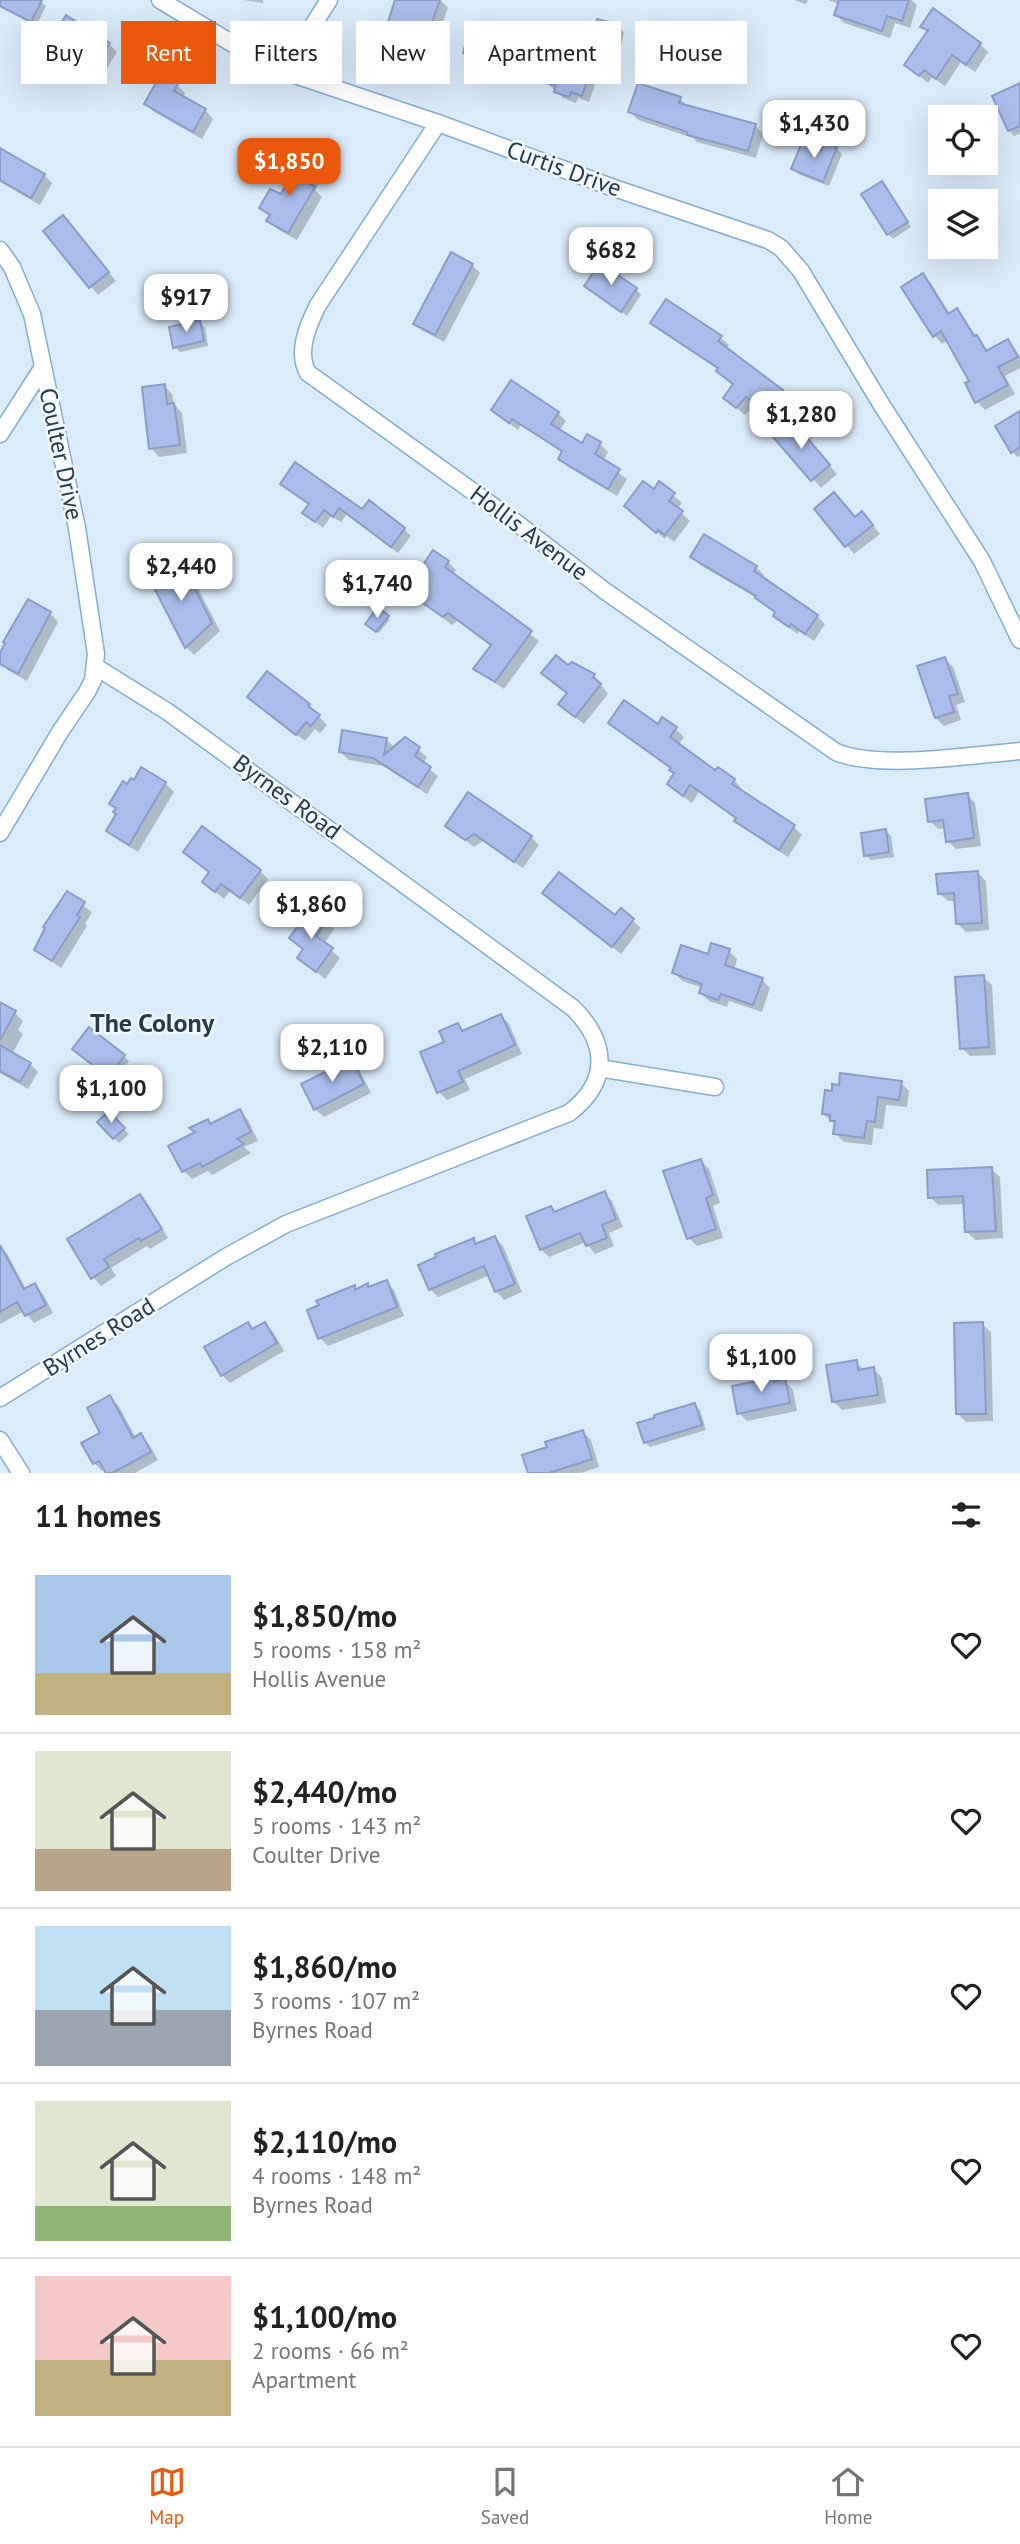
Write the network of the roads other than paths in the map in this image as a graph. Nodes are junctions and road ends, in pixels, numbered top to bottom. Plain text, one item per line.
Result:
1 (160, 0) edge
2 (329, 0) edge
3 (316, 21) edge
4 (230, 42) edge
5 (322, 84) edge
6 (438, 123) junction
7 (0, 250) edge
8 (43, 367) junction
9 (0, 433) edge
10 (1020, 640) edge
11 (96, 667) junction
12 (1020, 751) edge
13 (0, 833) edge
14 (599, 1068) junction
15 (715, 1087) dead end
16 (0, 1398) edge
17 (0, 1440) edge
18 (21, 1473) edge

1 - 4 street, Curtis Drive
2 - 3 street
5 - 6 street, Curtis Drive
6 - 10 street, Curtis Drive
6 - 12 street, Hollis Avenue
7 - 8 street, Coulter Drive
8 - 9 street
8 - 11 street, Coulter Drive
11 - 13 street
11 - 14 street, Byrnes Road
14 - 15 street
14 - 16 street, Byrnes Road
17 - 18 street

